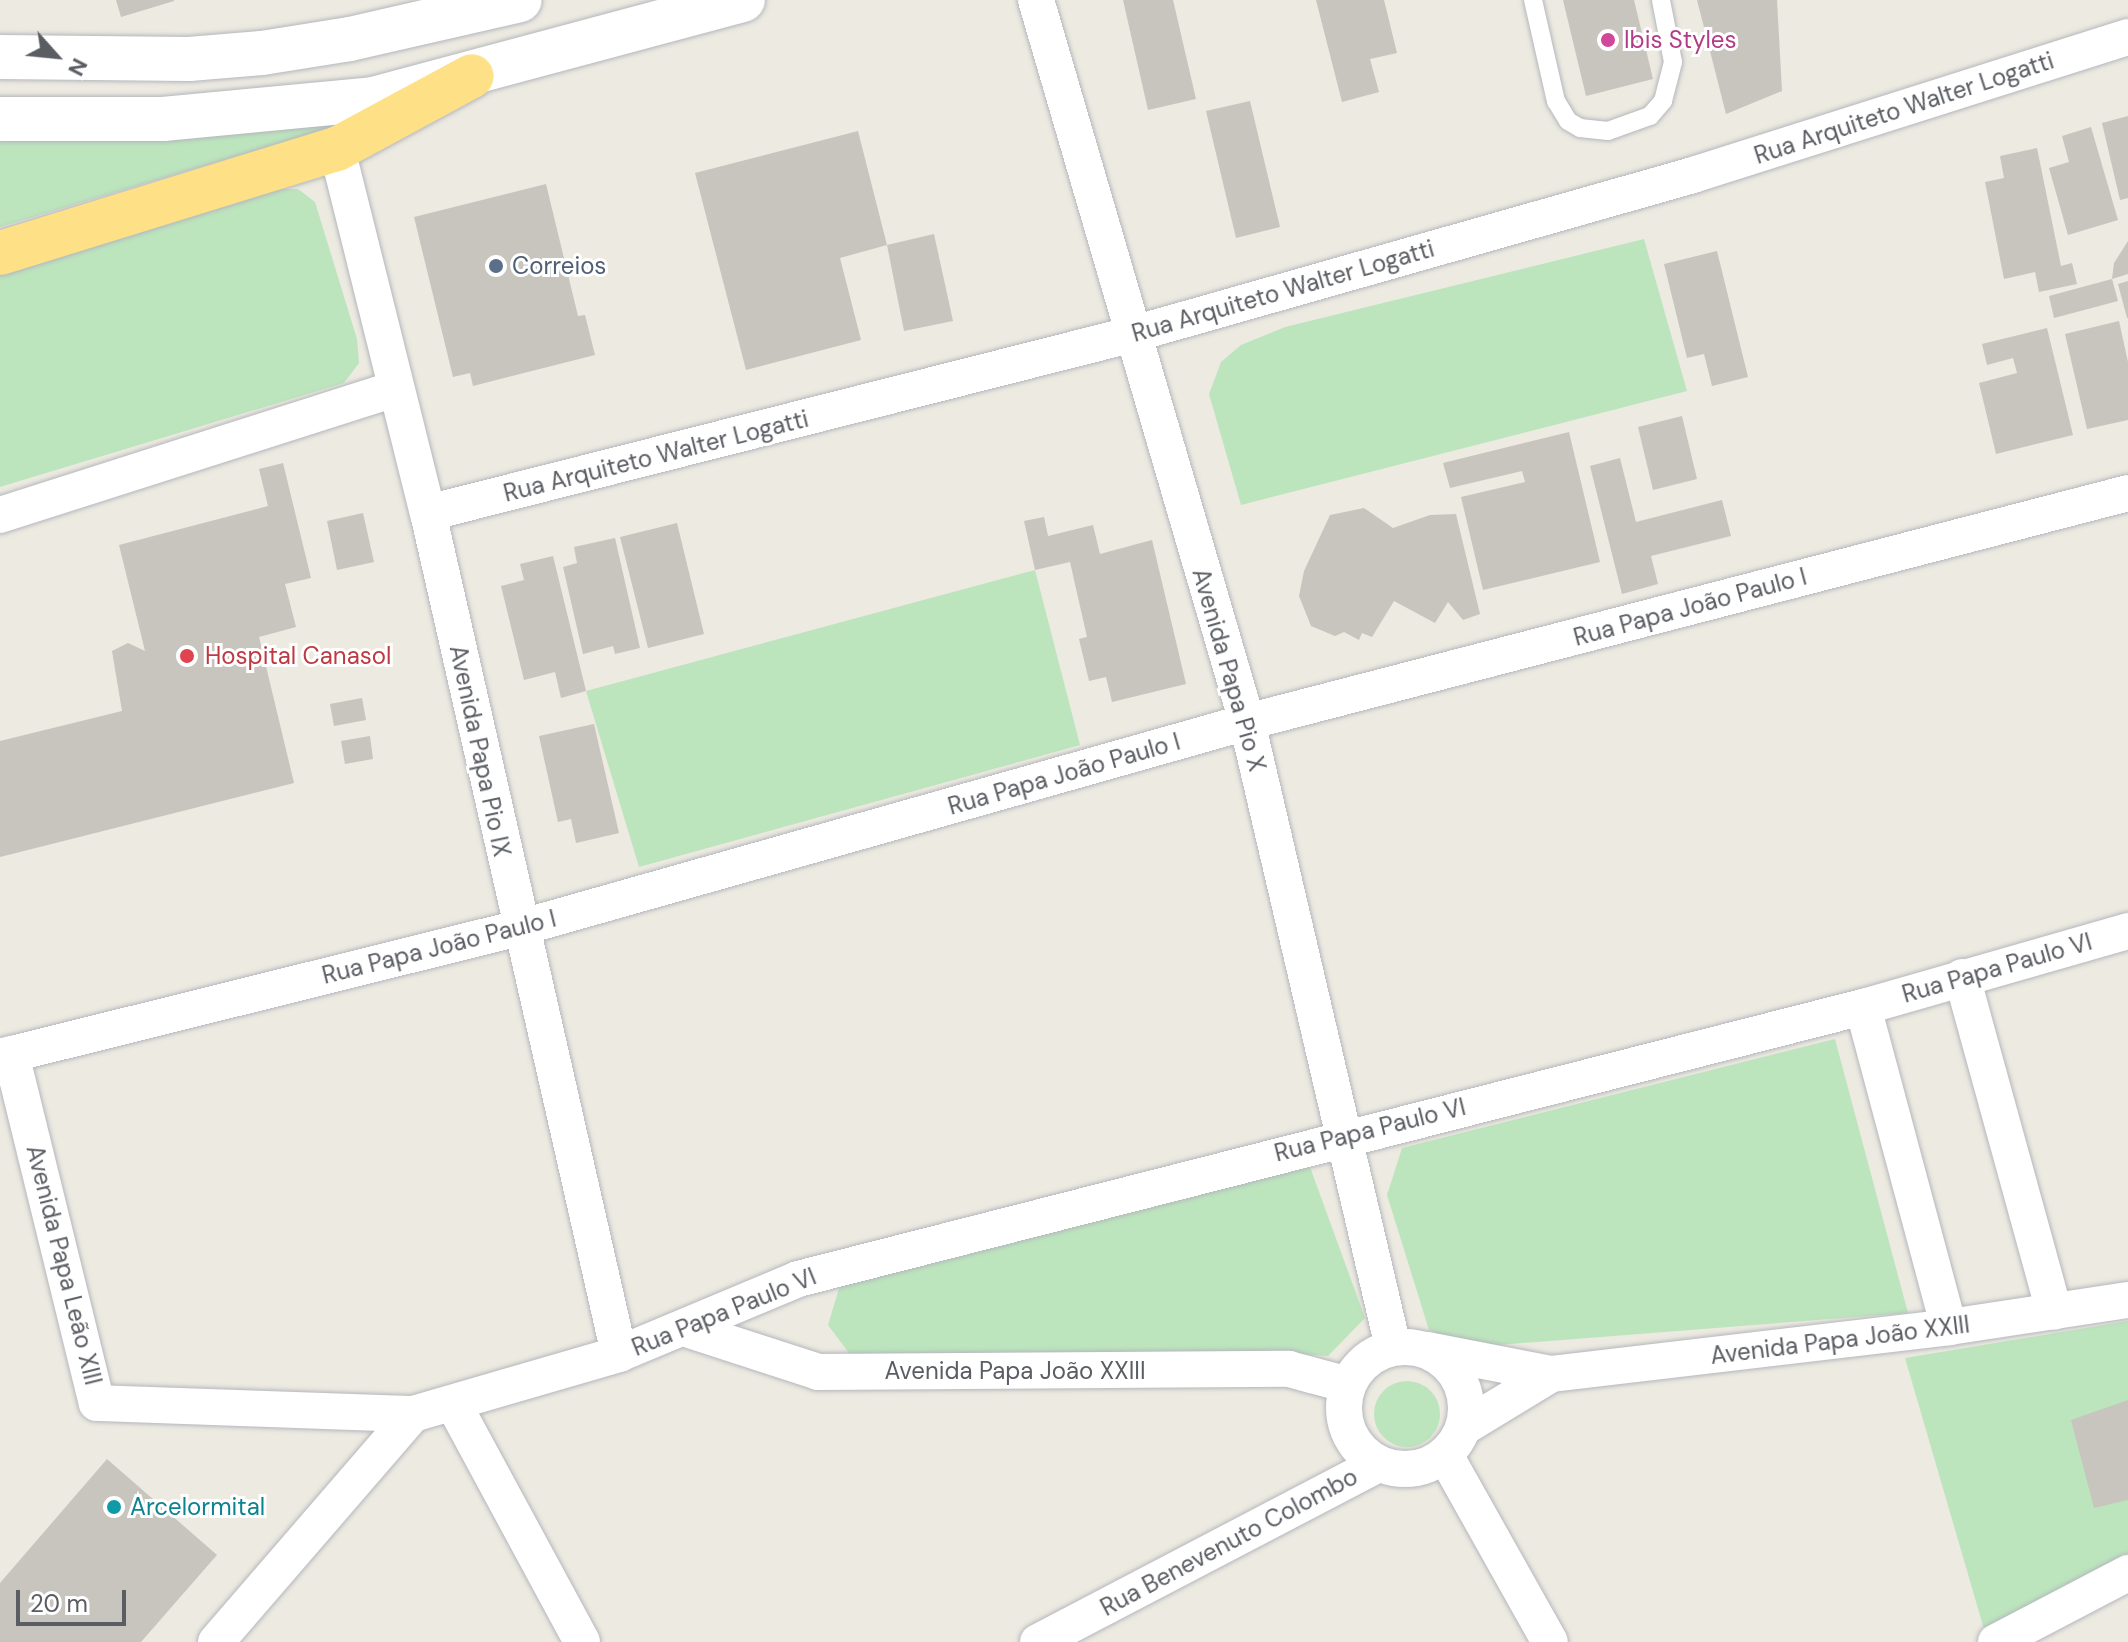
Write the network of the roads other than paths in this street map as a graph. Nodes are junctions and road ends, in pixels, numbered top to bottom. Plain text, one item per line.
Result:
1 (520, 0) edge
2 (743, 0) edge
3 (1036, 0) edge
4 (1533, 0) edge
5 (1661, 0) edge
6 (450, 9) edge
7 (2128, 37) edge
8 (0, 57) edge
9 (472, 76) junction
10 (0, 119) edge
11 (337, 149) junction
12 (0, 253) edge
13 (1130, 335) junction
14 (394, 389) junction
15 (2128, 493) edge
16 (428, 513) junction
17 (0, 515) edge
18 (1247, 722) junction
19 (519, 928) junction
20 (2128, 931) edge
21 (1962, 977) junction
22 (1863, 1007) junction
23 (6, 1056) edge
24 (1344, 1136) junction
25 (2128, 1300) edge
26 (2054, 1312) junction
27 (1949, 1327) junction
28 (686, 1329) junction
29 (1410, 1349) junction
30 (619, 1354) junction
31 (1551, 1374) junction
32 (1348, 1385) junction
33 (454, 1405) junction
34 (413, 1414) junction
35 (1454, 1441) junction
36 (1378, 1464) junction
37 (2128, 1573) edge
38 (216, 1642) edge
39 (582, 1642) edge
40 (1038, 1642) edge
41 (1550, 1642) edge
42 (1996, 1642) edge

1 - 6 main road
2 - 9 main road
3 - 13 street, Avenida Papa Pio X
4 - 5 lane
6 - 8 main road
7 - 13 street, Rua Arquiteto Walter Logatti
9 - 10 main road
9 - 11 highway
11 - 12 highway
11 - 14 street, Avenida Papa Pio IX
13 - 16 street, Rua Arquiteto Walter Logatti
13 - 18 street, Avenida Papa Pio X
14 - 16 street, Avenida Papa Pio IX
14 - 17 street
15 - 18 street, Rua Papa João Paulo I
16 - 19 street, Avenida Papa Pio IX
18 - 19 street, Rua Papa João Paulo I
18 - 24 street, Avenida Papa Pio X
19 - 23 street, Rua Papa João Paulo I
19 - 30 street, Avenida Papa Pio IX
20 - 21 street, Rua Papa Paulo VI
21 - 22 street, Rua Papa Paulo VI
21 - 26 street
22 - 24 street, Rua Papa Paulo VI
22 - 27 street
23 - 34 street, Avenida Papa Leão XIII
24 - 28 street, Rua Papa Paulo VI
24 - 29 street, Avenida Papa Pio X
25 - 26 street, Avenida Papa João XXIII
26 - 27 street, Avenida Papa João XXIII
27 - 31 street, Avenida Papa João XXIII
28 - 30 street, Rua Papa Paulo VI
28 - 32 street, Avenida Papa João XXIII
29 - 31 street, Avenida Papa João XXIII
29 - 32 street
29 - 35 street
30 - 33 street
31 - 35 street, Avenida Papa João XXIII
32 - 36 street
33 - 34 street
33 - 39 street
34 - 38 street
35 - 36 street
35 - 41 street
36 - 40 street, Rua Benevenuto Colombo
37 - 42 street

